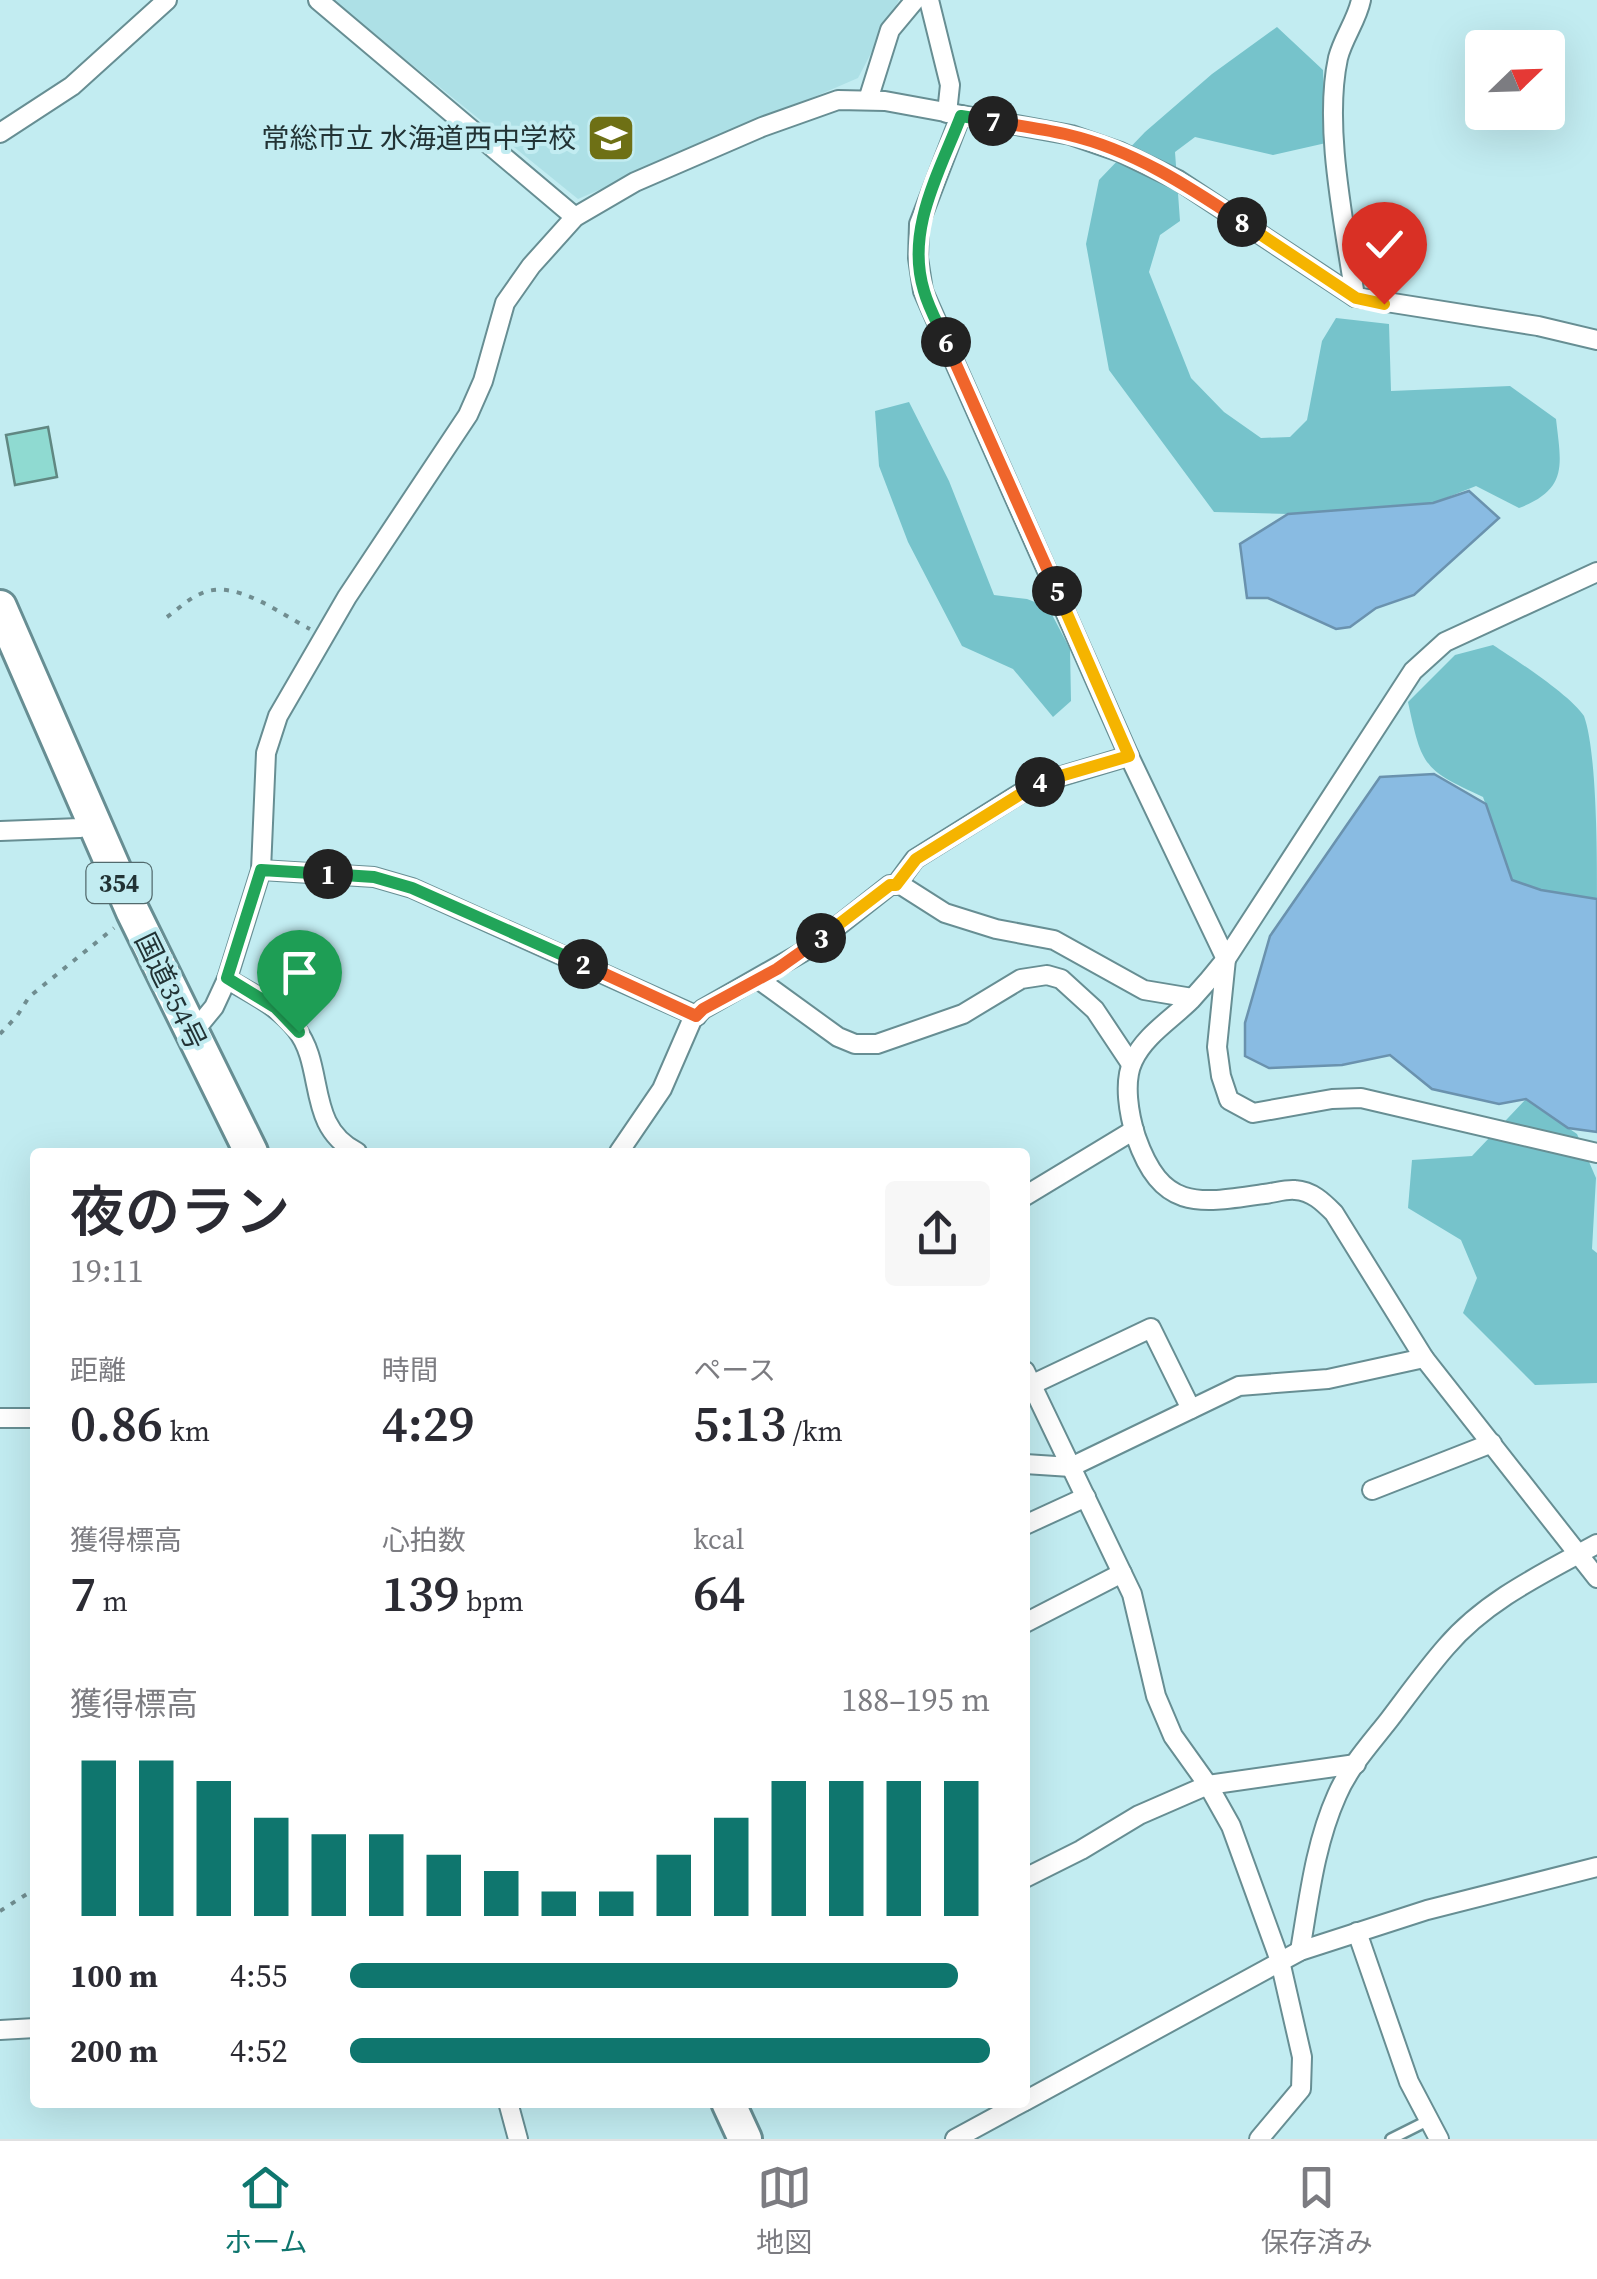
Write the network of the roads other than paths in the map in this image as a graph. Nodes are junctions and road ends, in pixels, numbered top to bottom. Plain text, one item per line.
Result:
1 (166, 0) edge
2 (318, 0) edge
3 (914, 0) edge
4 (929, 0) edge
5 (1361, 0) edge
6 (868, 100) junction
7 (954, 114) junction
8 (0, 133) edge
9 (575, 217) junction
10 (1356, 298) junction
11 (1597, 340) edge
12 (1597, 572) edge
13 (0, 607) edge
14 (1129, 756) junction
15 (92, 823) junction
16 (0, 830) edge
17 (261, 870) junction
18 (896, 885) junction
19 (1226, 959) junction
20 (227, 978) junction
21 (758, 979) junction
22 (1192, 998) junction
23 (696, 1016) junction
24 (191, 1035) junction
25 (1131, 1064) junction
26 (1134, 1130) junction
27 (249, 1148) edge
28 (353, 1148) edge
29 (622, 1148) edge
30 (1597, 1153) edge
31 (1030, 1193) edge
32 (1424, 1358) junction
33 (1030, 1377) edge
34 (1030, 1382) edge
35 (1191, 1409) junction
36 (0, 1418) edge
37 (30, 1418) edge
38 (1492, 1443) junction
39 (1030, 1464) edge
40 (1071, 1468) junction
41 (1372, 1490) dead end
42 (1086, 1497) junction
43 (1030, 1523) edge
44 (1597, 1544) edge
45 (1580, 1554) junction
46 (1122, 1573) junction
47 (1597, 1578) edge
48 (1030, 1620) edge
49 (1356, 1764) junction
50 (1208, 1785) junction
51 (1597, 1867) edge
52 (1030, 1876) edge
53 (1357, 1932) junction
54 (1300, 1951) junction
55 (1280, 1961) junction
56 (30, 2028) edge
57 (0, 2030) edge
58 (1030, 2099) edge
59 (510, 2108) edge
60 (731, 2108) edge
61 (998, 2109) edge
62 (1429, 2120) junction
63 (518, 2139) edge
64 (745, 2139) edge
65 (955, 2139) edge
66 (1260, 2139) edge
67 (1391, 2139) edge
68 (1439, 2139) edge

1 - 8 street
2 - 9 street
3 - 6 street
4 - 7 street
5 - 10 street
6 - 7 street
6 - 9 street
7 - 10 street
7 - 14 street
9 - 17 street
10 - 11 street
12 - 19 street
13 - 15 highway, 国道354号 / 354
14 - 18 street
14 - 19 street
15 - 16 street
15 - 24 highway, 国道354号 / 354
17 - 20 street
17 - 23 street
18 - 21 street
18 - 22 street
19 - 22 street
19 - 30 street
20 - 24 street
20 - 28 street
21 - 23 street
21 - 25 street
22 - 25 street
23 - 29 street
24 - 27 highway, 国道354号 / 354
25 - 26 street
26 - 31 street
26 - 32 street
32 - 35 street
32 - 38 street
33 - 35 street
34 - 40 street
35 - 40 street
36 - 37 street
38 - 41 street
38 - 45 street
39 - 40 street
40 - 42 street
42 - 43 street
42 - 46 street
44 - 45 street
45 - 47 street
45 - 49 street
46 - 48 street
46 - 50 street
49 - 50 street
49 - 54 street
50 - 52 street
50 - 55 street
51 - 53 street
53 - 54 street
53 - 62 street
54 - 55 street
55 - 58 street
55 - 66 street
56 - 57 street
59 - 63 street
60 - 64 highway
61 - 65 street
62 - 67 lane
62 - 68 street

